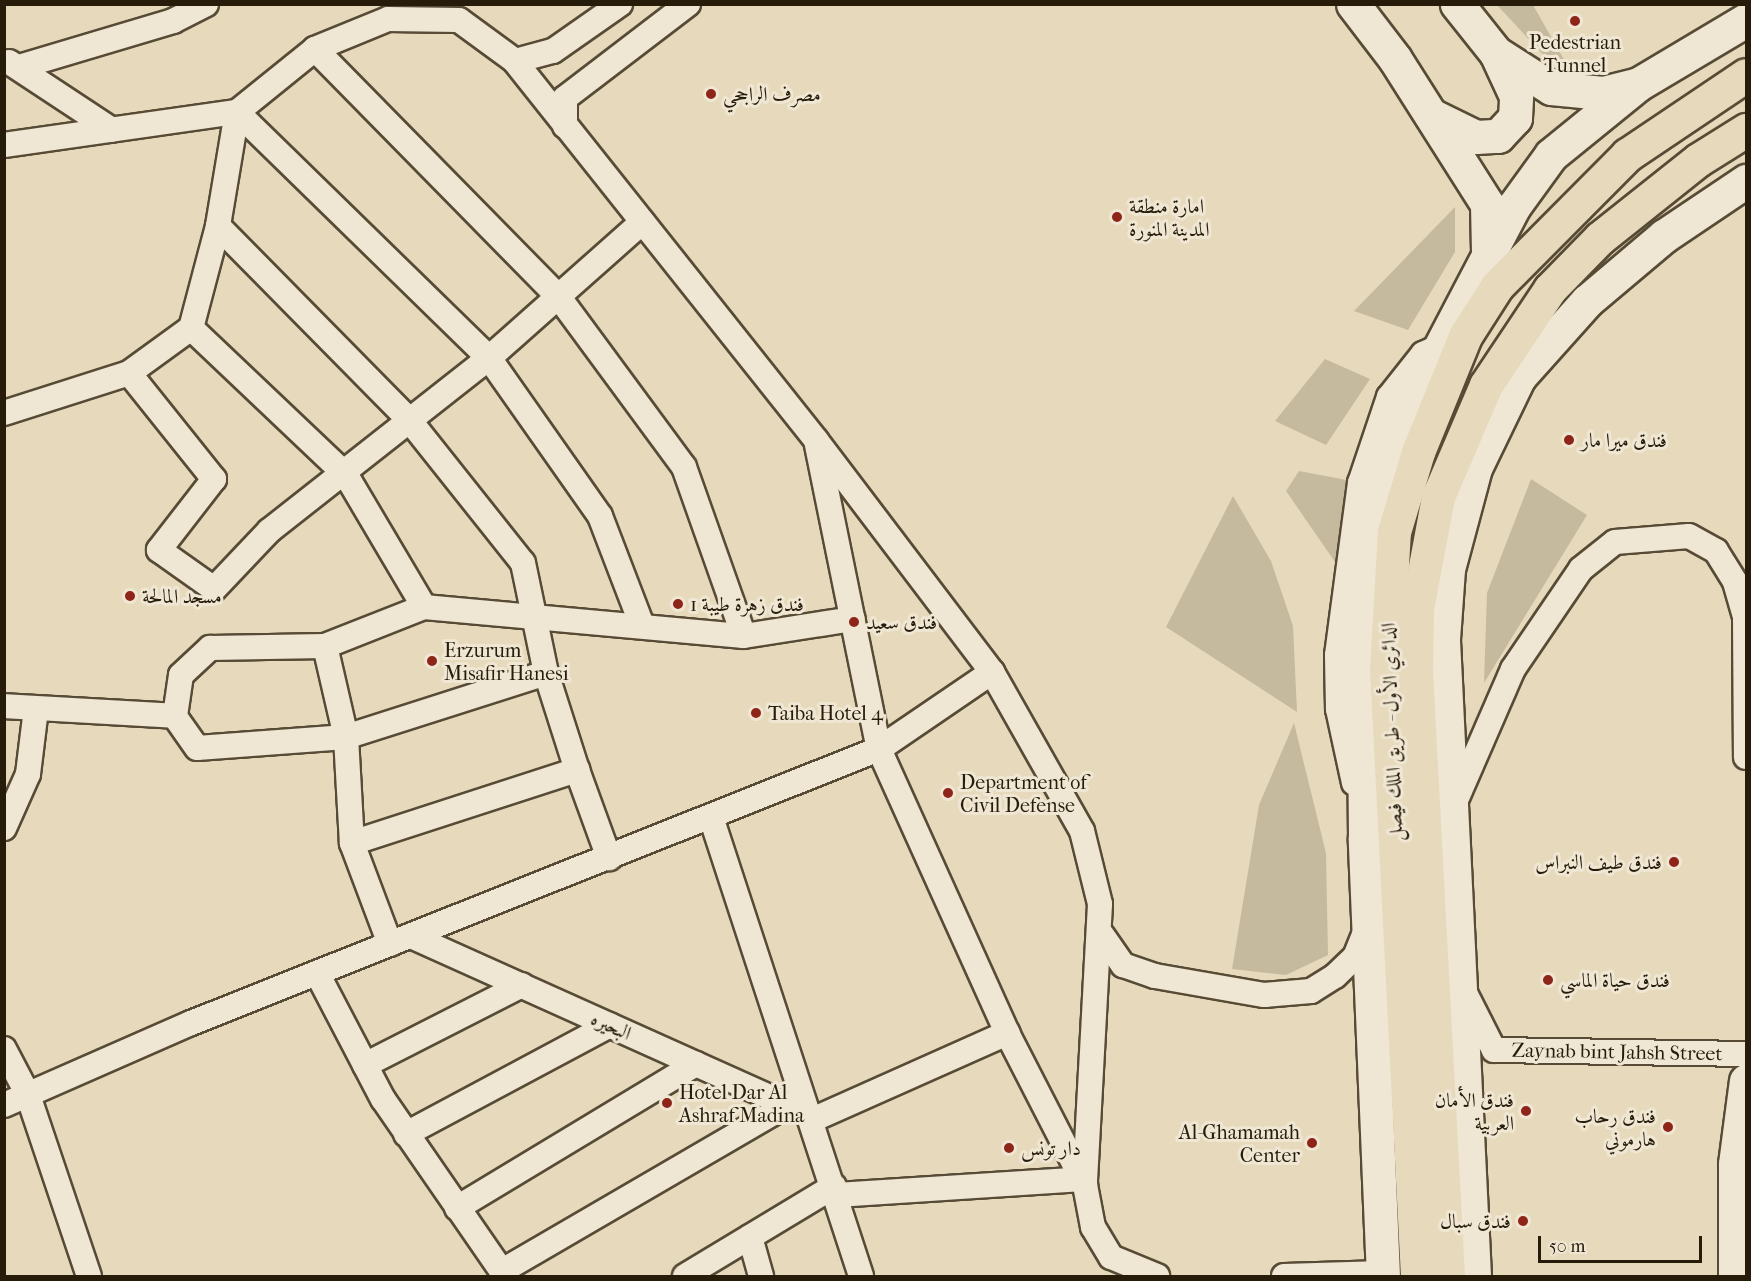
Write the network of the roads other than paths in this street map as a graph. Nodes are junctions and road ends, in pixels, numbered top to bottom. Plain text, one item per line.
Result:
1 (206, 4) edge
2 (620, 4) edge
3 (688, 4) edge
4 (1353, 4) edge
5 (1457, 4) edge
6 (384, 12) edge
7 (1746, 20) edge
8 (315, 49) junction
9 (1496, 53) junction
10 (515, 61) junction
11 (12, 63) edge
12 (1746, 75) edge
13 (1637, 85) junction
14 (237, 112) junction
15 (1431, 115) junction
16 (565, 126) junction
17 (112, 130) junction
18 (1746, 130) edge
19 (4, 145) edge
20 (1746, 181) edge
21 (642, 222) junction
22 (218, 226) junction
23 (1488, 257) junction
24 (558, 296) junction
25 (191, 328) junction
26 (1453, 341) junction
27 (489, 358) junction
28 (129, 373) junction
29 (1519, 376) junction
30 (1486, 385) junction
31 (4, 413) edge
32 (410, 421) junction
33 (816, 440) junction
34 (1418, 452) junction
35 (346, 475) junction
36 (1438, 497) junction
37 (1371, 540) junction
38 (1448, 569) junction
39 (1403, 602) junction
40 (424, 607) junction
41 (853, 619) junction
42 (537, 621) junction
43 (641, 623) junction
44 (744, 636) junction
45 (325, 646) junction
46 (992, 672) junction
47 (546, 673) junction
48 (4, 706) edge
49 (36, 709) junction
50 (175, 716) junction
51 (346, 737) junction
52 (879, 749) junction
53 (1746, 757) edge
54 (577, 770) junction
55 (1452, 809) junction
56 (711, 817) junction
57 (4, 828) edge
58 (1365, 838) junction
59 (352, 843) junction
60 (609, 858) junction
61 (1368, 925) junction
62 (1102, 935) junction
63 (401, 940) junction
64 (317, 973) junction
65 (1459, 981) junction
66 (522, 985) junction
67 (610, 1025) junction
68 (1007, 1034) junction
69 (4, 1049) edge
70 (1746, 1054) edge
71 (696, 1064) junction
72 (365, 1065) junction
73 (1746, 1081) edge
74 (28, 1095) junction
75 (4, 1105) edge
76 (787, 1105) junction
77 (811, 1118) junction
78 (406, 1134) junction
79 (1084, 1182) junction
80 (835, 1191) junction
81 (457, 1208) junction
82 (750, 1237) junction
83 (504, 1274) edge
84 (1383, 1275) edge
85 (89, 1276) edge
86 (686, 1276) edge
87 (761, 1276) edge
88 (861, 1276) edge
89 (1157, 1276) edge
90 (1284, 1276) edge
91 (1417, 1276) edge
92 (1448, 1276) edge
93 (1474, 1276) edge
94 (1735, 1276) edge

1 - 11 street
2 - 10 street
3 - 16 street
4 - 15 main road
5 - 9 main road
6 - 8 street
6 - 10 street
7 - 13 main road
8 - 14 street
8 - 24 street
9 - 13 main road
9 - 15 main road
10 - 16 street
11 - 17 street
12 - 26 highway, الدائري الأول - طريق الملك فيصل
13 - 23 main road
14 - 17 street
14 - 22 street
14 - 27 street
15 - 23 main road
16 - 21 street
17 - 19 street
18 - 30 highway, الدائري الأول - طريق الملك فيصل
20 - 29 main road
21 - 24 street
21 - 33 street
22 - 25 street
22 - 32 street
23 - 26 main road
24 - 27 street
24 - 44 street
25 - 28 street
25 - 35 street
26 - 34 highway, الدائري الأول - طريق الملك فيصل
26 - 37 main road
26 - 58 street
27 - 32 street
27 - 43 street
28 - 31 street
28 - 35 street
29 - 30 main road
29 - 38 main road
30 - 36 highway, الدائري الأول - طريق الملك فيصل
32 - 35 street
32 - 42 street
33 - 41 street
33 - 46 street
34 - 37 main road
34 - 39 highway, الدائري الأول - طريق الملك فيصل
35 - 40 street
36 - 38 main road
36 - 39 highway, الدائري الأول - طريق الملك فيصل
37 - 58 main road
38 - 55 main road
39 - 91 highway, الدائري الأول - طريق الملك فيصل
39 - 92 highway, الدائري الأول - طريق الملك فيصل
40 - 42 street
40 - 45 street
41 - 44 street
41 - 52 street
42 - 43 street
42 - 47 street
43 - 44 street
45 - 50 street
45 - 51 street
46 - 52 street
46 - 62 street
47 - 51 street
47 - 54 street
48 - 49 street
49 - 50 street
49 - 57 street
50 - 51 street
51 - 59 street
52 - 56 street
52 - 68 street
53 - 55 street
54 - 59 street
54 - 60 street
55 - 65 main road
56 - 60 street
56 - 77 street
58 - 61 main road
59 - 63 street
60 - 63 street
61 - 62 street
61 - 84 main road
62 - 79 street
63 - 64 street
63 - 66 street, البحيره
64 - 72 street
64 - 74 street
65 - 70 street, Zaynab bint Jahsh Street
65 - 93 main road
66 - 67 street, البحيره
66 - 72 street
67 - 71 street, البحيره
67 - 78 street
68 - 77 street
68 - 79 street
69 - 74 street
71 - 76 street, البحيره
71 - 81 street
72 - 78 street
73 - 94 main road
74 - 75 street
74 - 85 street
76 - 77 street, البحيره
76 - 83 street
77 - 80 street
78 - 81 street
79 - 80 street
79 - 89 street
80 - 82 street
80 - 88 street
81 - 83 street
82 - 86 street
82 - 87 street
84 - 90 street

